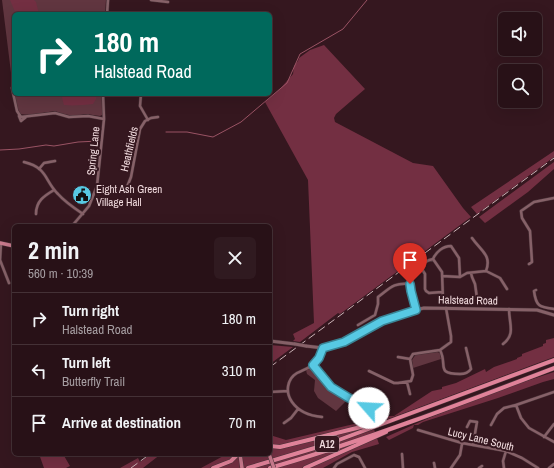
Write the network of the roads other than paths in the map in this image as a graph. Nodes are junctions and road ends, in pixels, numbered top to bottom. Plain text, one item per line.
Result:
1 (108, 0) edge
2 (151, 0) edge
3 (168, 2) dead end
4 (107, 12) edge
5 (14, 96) edge
6 (103, 96) edge
7 (141, 96) edge
8 (158, 117) dead end
9 (104, 119) junction
10 (148, 120) junction
11 (55, 161) dead end
12 (24, 162) dead end
13 (39, 169) junction
14 (97, 186) junction
15 (54, 190) junction
16 (554, 198) edge
17 (36, 214) dead end
18 (83, 214) junction
19 (74, 224) edge
20 (472, 238) dead end
21 (1, 243) edge
22 (12, 246) edge
23 (433, 259) junction
24 (532, 263) dead end
25 (420, 266) junction
26 (486, 272) junction
27 (472, 273) junction
28 (442, 276) junction
29 (460, 276) junction
30 (10, 283) dead end
31 (410, 284) junction
32 (507, 289) dead end
33 (536, 290) dead end
34 (442, 292) junction
35 (477, 298) dead end
36 (442, 300) dead end
37 (446, 308) junction
38 (554, 308) edge
39 (509, 309) junction
40 (416, 310) junction
41 (554, 315) edge
42 (358, 325) dead end
43 (272, 341) edge
44 (502, 344) dead end
45 (323, 348) junction
46 (466, 348) dead end
47 (440, 350) junction
48 (398, 357) dead end
49 (410, 359) junction
50 (554, 360) edge
51 (313, 365) junction
52 (554, 368) edge
53 (369, 371) dead end
54 (407, 382) junction
55 (288, 391) junction
56 (272, 392) edge
57 (554, 392) edge
58 (410, 394) dead end
59 (516, 405) junction
60 (298, 409) junction
61 (379, 413) dead end
62 (405, 416) junction
63 (322, 417) dead end
64 (284, 423) dead end
65 (554, 424) edge
66 (401, 425) junction
67 (491, 425) dead end
68 (467, 427) dead end
69 (418, 430) dead end
70 (544, 436) junction
71 (554, 442) edge
72 (462, 443) junction
73 (473, 445) junction
74 (272, 446) edge
75 (506, 451) junction
76 (402, 454) dead end
77 (237, 456) edge
78 (239, 456) edge
79 (271, 456) edge
80 (434, 464) dead end
81 (554, 464) edge
82 (213, 468) edge
83 (242, 468) edge
84 (248, 468) edge
85 (270, 468) edge
86 (274, 468) edge
87 (305, 468) edge
88 (334, 468) edge
89 (365, 468) edge
90 (403, 468) edge
91 (435, 468) edge
92 (451, 468) edge
93 (504, 468) edge
94 (538, 468) edge
95 (549, 468) edge

1 - 4 street
2 - 3 street
5 - 9 street
6 - 9 street, Spring Lane
7 - 10 street
8 - 10 street, Heathfields
9 - 14 street, Spring Lane
10 - 14 street, Heathfields
11 - 13 street
12 - 13 street
13 - 15 street
14 - 18 street, Spring Lane
15 - 17 street
15 - 18 street
16 - 24 street
18 - 19 street, Spring Lane
20 - 26 street
21 - 22 main road
21 - 30 street
23 - 25 street
23 - 28 street
23 - 29 street
25 - 31 street
25 - 34 street
26 - 27 street
26 - 32 street
27 - 29 street
27 - 35 street
28 - 29 street
28 - 34 street
31 - 40 street
31 - 42 street
33 - 38 street
34 - 36 street
37 - 39 street, Halstead Road
37 - 40 street, Halstead Road
37 - 47 street
39 - 41 street, Halstead Road
39 - 44 street
40 - 45 street, Halstead Road
43 - 45 street, Halstead Road, bridge
45 - 51 street
46 - 47 street
47 - 49 street
48 - 49 street
49 - 54 street
50 - 62 highway, A12
51 - 55 street
51 - 61 street
52 - 66 highway, A12
53 - 54 street
54 - 58 street
55 - 56 street
55 - 60 street
57 - 59 street
59 - 67 street
59 - 70 street
60 - 63 street
60 - 64 street
62 - 74 highway, A12
62 - 84 highway, A12
65 - 70 street
66 - 85 highway, A12
66 - 87 highway, A12
68 - 73 street
69 - 72 street, Lucy Lane South
70 - 71 street
72 - 73 street, Lucy Lane South
72 - 92 street
73 - 75 street, Lucy Lane South
75 - 93 street
75 - 94 street, Lucy Lane South
76 - 90 street
77 - 82 highway
78 - 83 main road
79 - 86 main road, bridge
80 - 91 street
81 - 95 street
88 - 89 street

